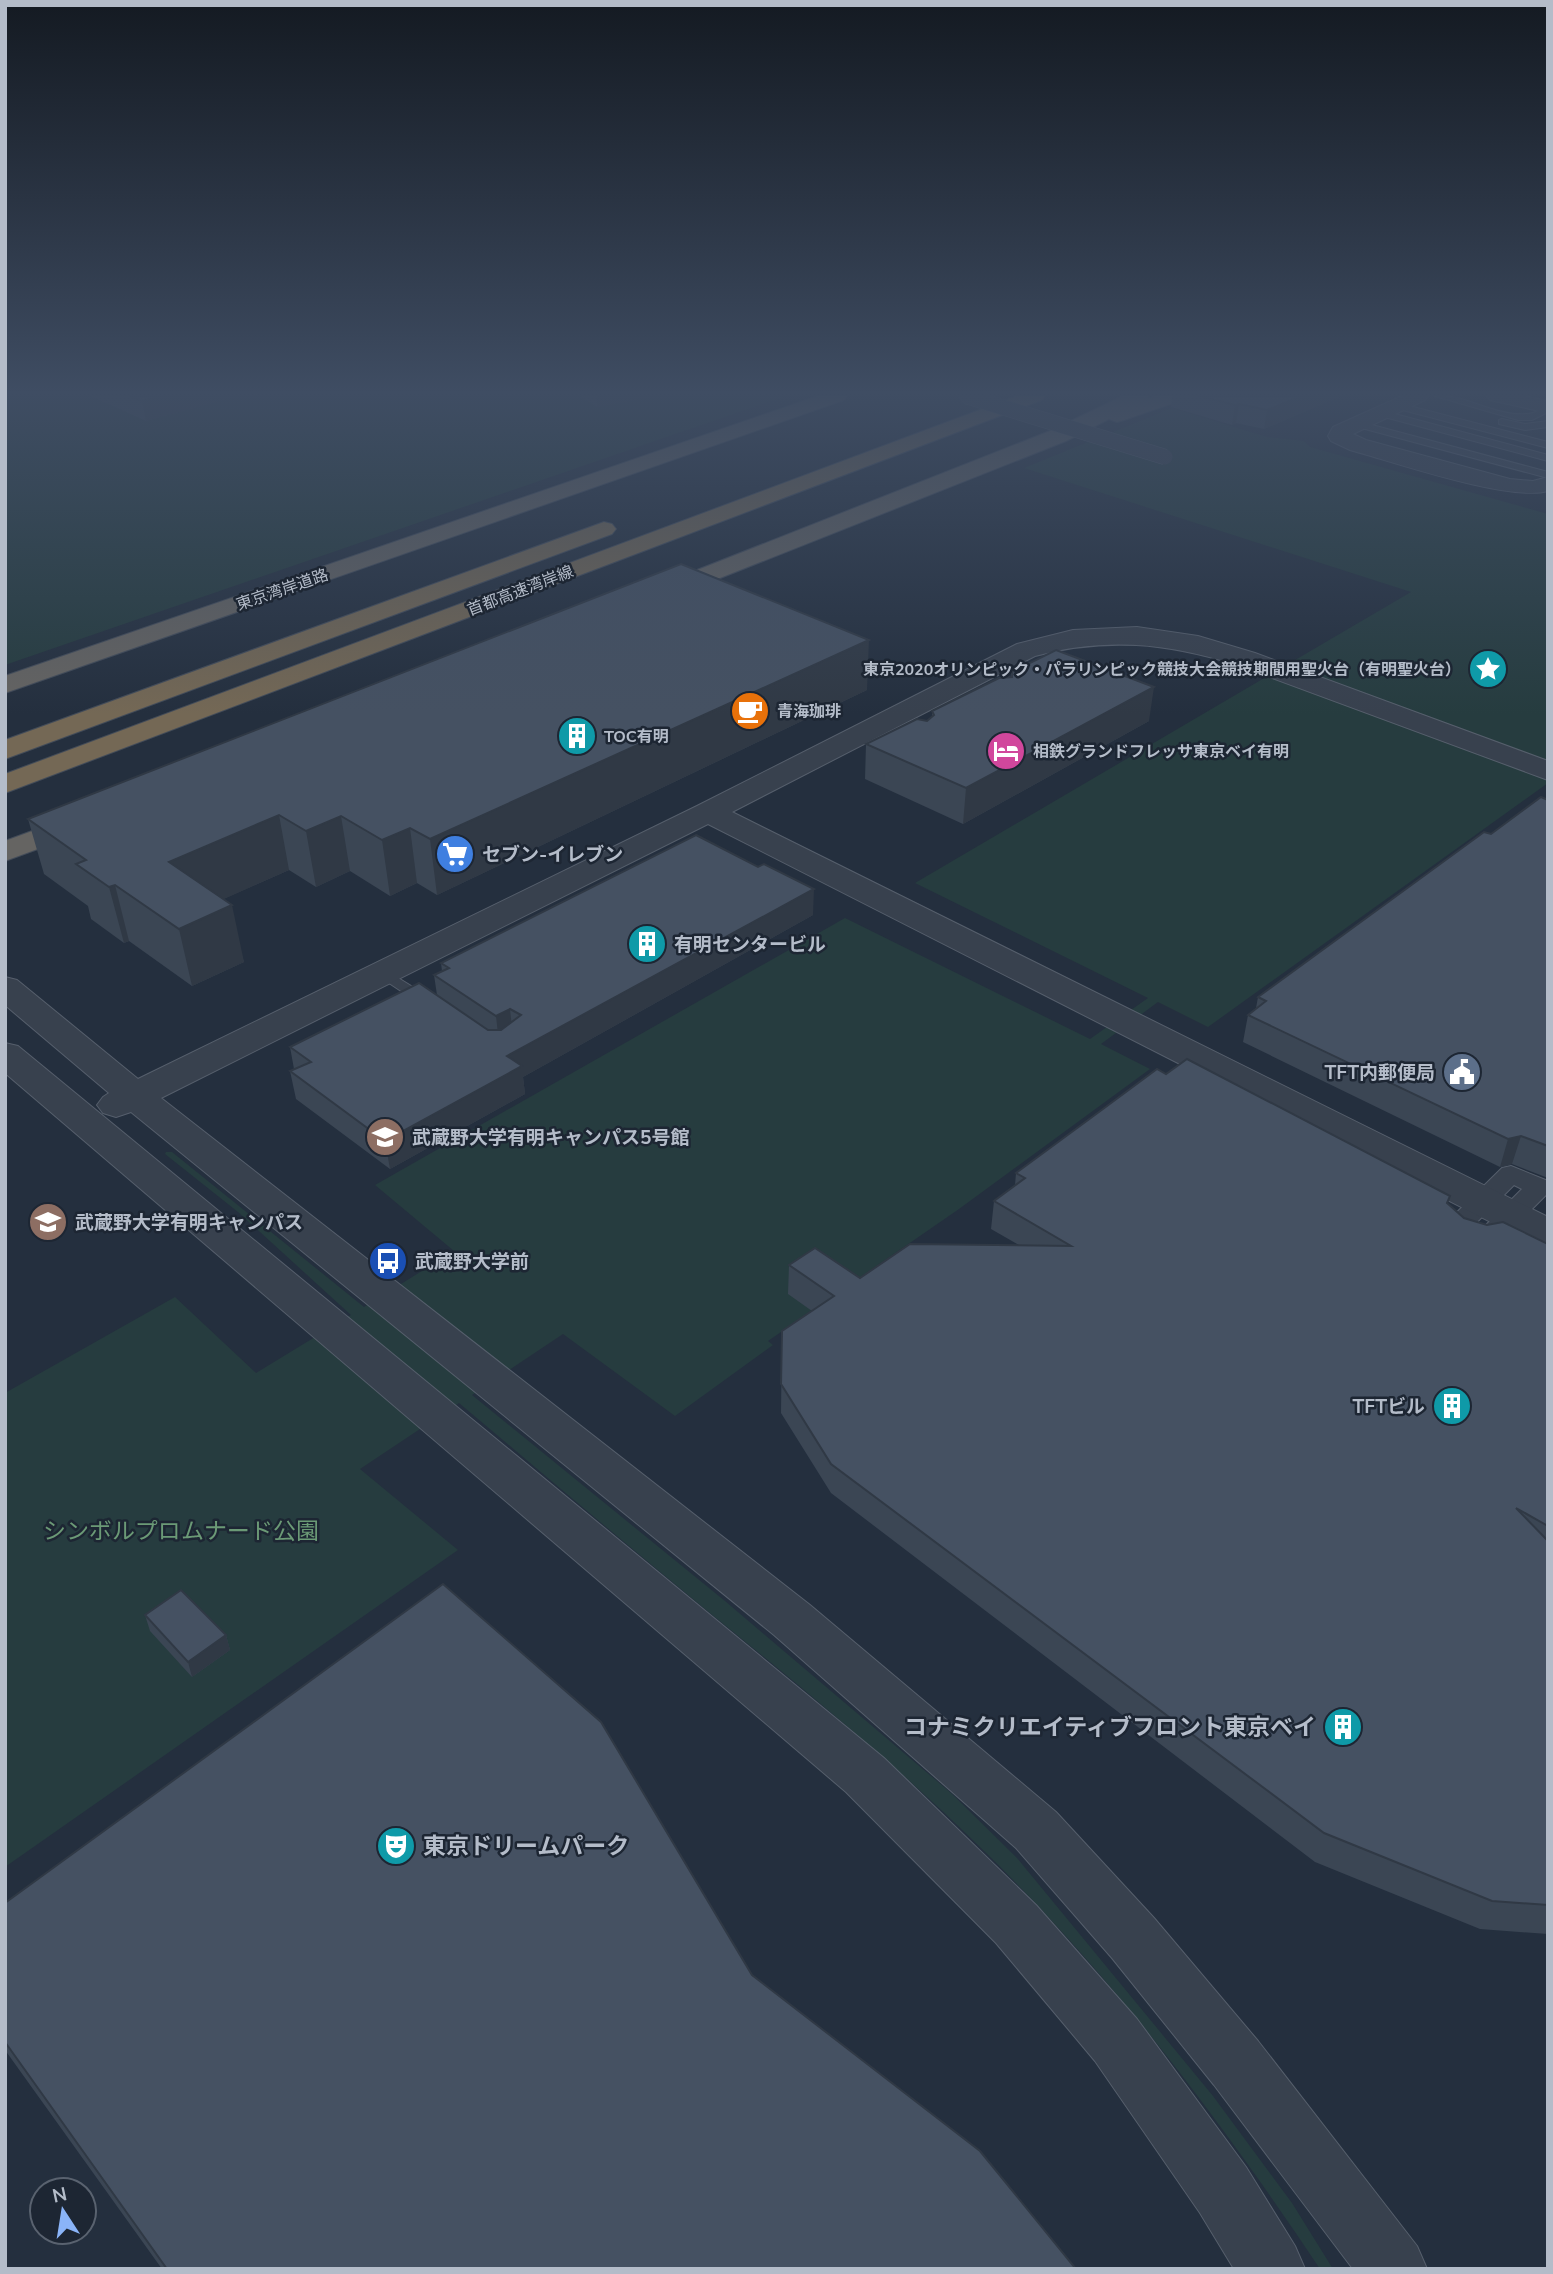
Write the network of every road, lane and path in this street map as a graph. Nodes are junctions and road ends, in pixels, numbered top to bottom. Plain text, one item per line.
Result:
1 (530, 502) edge
2 (769, 502) edge
3 (891, 502) edge
4 (627, 521) dead end
5 (635, 603) edge
6 (372, 606) junction
7 (430, 633) junction
8 (5, 685) edge
9 (5, 728) edge
10 (5, 750) edge
11 (1548, 771) edge
12 (5, 784) edge
13 (5, 807) edge
14 (108, 811) edge
15 (708, 812) junction
16 (5, 852) edge
17 (383, 972) junction
18 (5, 988) edge
19 (435, 1008) edge
20 (5, 1054) edge
21 (135, 1095) junction
22 (86, 1121) junction
23 (1548, 1234) edge
24 (1272, 2269) edge
25 (1394, 2269) edge

1 - 8 highway, 東京湾岸道路
2 - 7 highway
3 - 5 highway
4 - 6 highway, 首都高速湾岸線
6 - 9 highway
6 - 10 highway, 首都高速湾岸線
7 - 12 highway
7 - 13 highway
11 - 15 street
14 - 16 highway
15 - 17 street
15 - 23 street
17 - 19 lane
17 - 21 street
18 - 21 street
20 - 22 street
21 - 22 street
21 - 25 street
22 - 24 street

